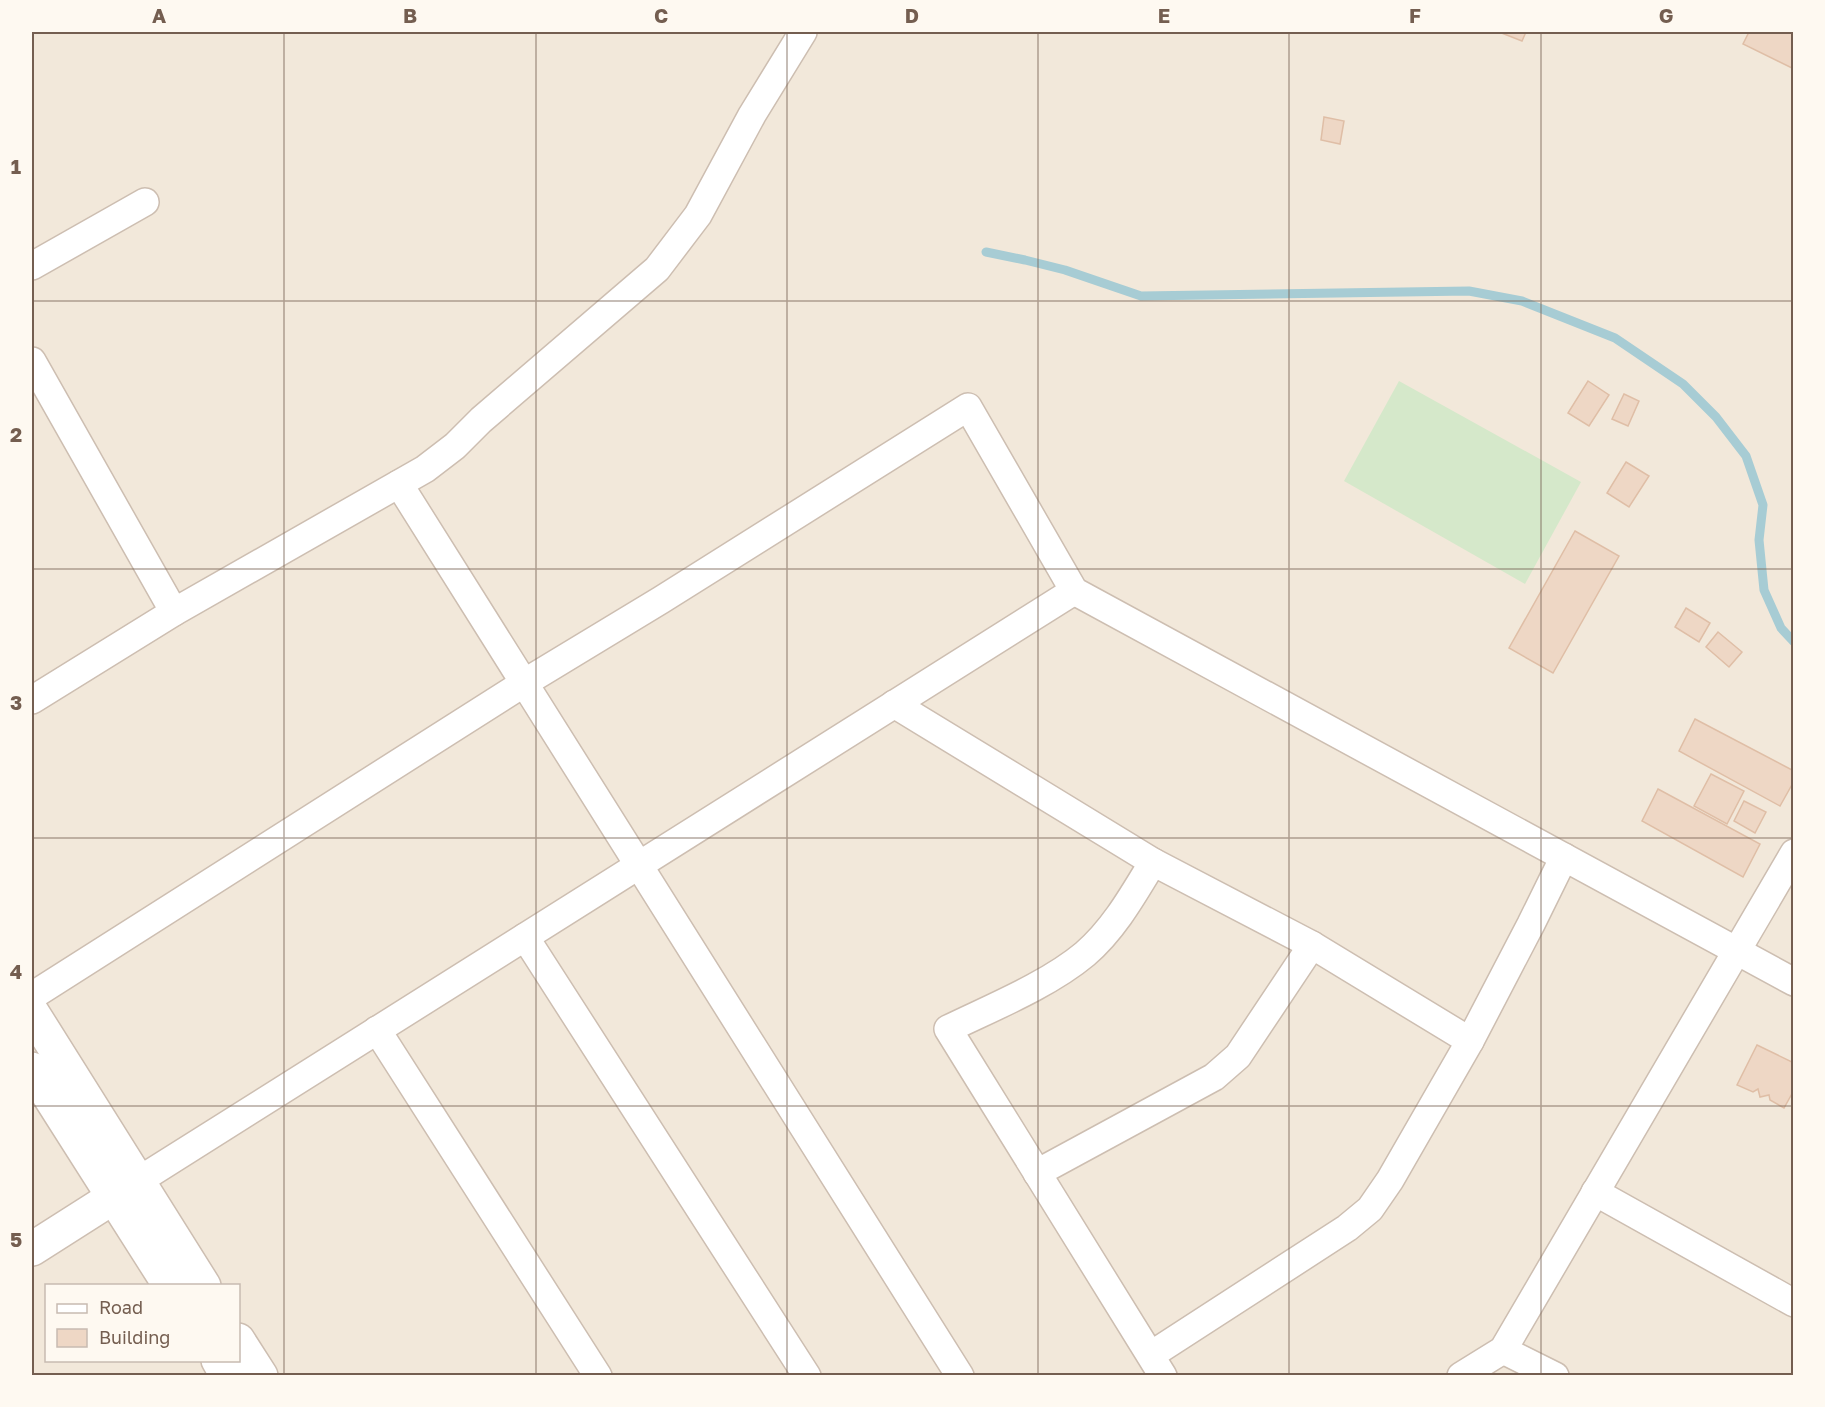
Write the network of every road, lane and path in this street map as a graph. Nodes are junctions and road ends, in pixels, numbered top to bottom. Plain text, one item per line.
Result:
1 (802, 32) edge
2 (145, 202) dead end
3 (32, 266) edge
4 (32, 362) edge
5 (399, 484) junction
6 (1074, 591) junction
7 (174, 612) junction
8 (525, 683) junction
9 (32, 700) edge
10 (894, 704) junction
11 (1794, 853) edge
12 (1564, 857) junction
13 (1153, 862) junction
14 (639, 864) junction
15 (525, 937) junction
16 (1312, 945) junction
17 (1736, 951) junction
18 (1794, 982) edge
19 (32, 996) edge
20 (32, 1012) edge
21 (377, 1029) junction
22 (1470, 1041) junction
23 (32, 1069) edge
24 (1037, 1173) junction
25 (126, 1189) junction
26 (1595, 1192) junction
27 (32, 1249) edge
28 (169, 1284) edge
29 (202, 1284) edge
30 (1794, 1303) edge
31 (240, 1343) edge
32 (1503, 1350) junction
33 (219, 1362) edge
34 (1157, 1365) edge
35 (227, 1376) edge
36 (261, 1376) edge
37 (598, 1376) edge
38 (807, 1376) edge
39 (960, 1376) edge
40 (1461, 1376) edge
41 (1555, 1376) edge

1 - 5 street
2 - 3 street
4 - 7 street
5 - 7 street
5 - 8 street
6 - 8 street
6 - 10 street
6 - 12 street
7 - 9 street
8 - 14 street
8 - 19 street
10 - 13 street
10 - 14 street
11 - 17 street
12 - 17 street
12 - 22 street
13 - 16 street
13 - 24 street
14 - 15 street
14 - 39 street
15 - 21 street
15 - 38 street
16 - 22 street
16 - 24 street
17 - 18 street
17 - 26 street
20 - 25 street
21 - 25 street
21 - 37 street
22 - 34 street
23 - 25 street
24 - 34 street
25 - 27 street
25 - 28 street
25 - 29 street
26 - 30 street
26 - 32 street
31 - 36 street
32 - 40 street
32 - 41 street
33 - 35 street

